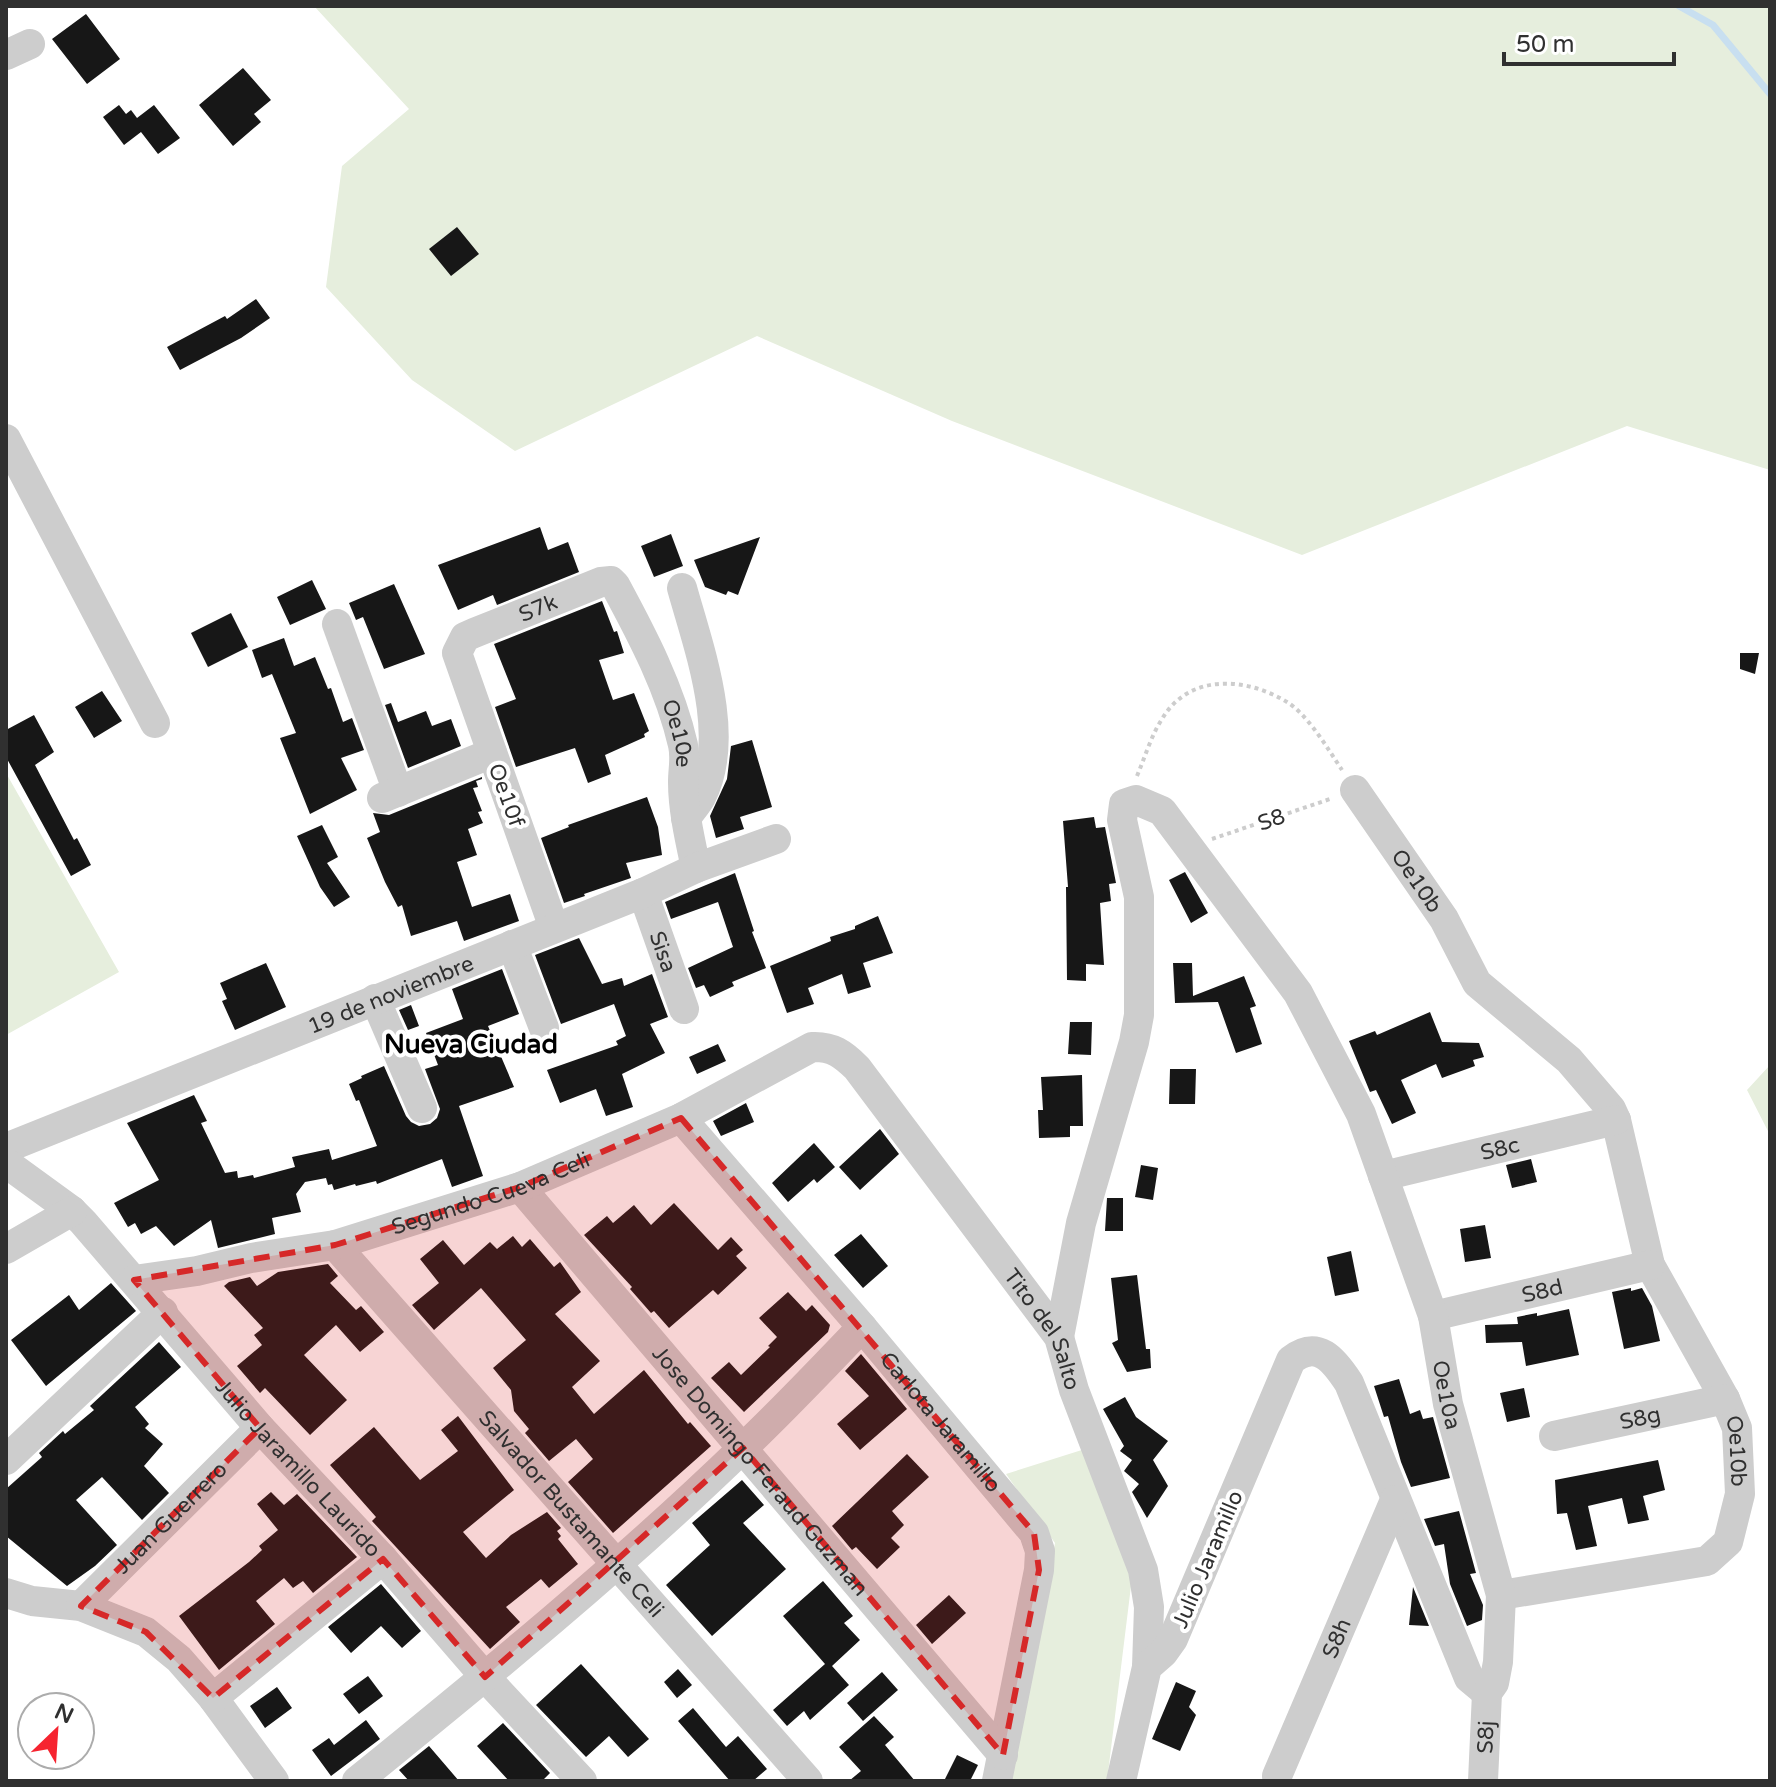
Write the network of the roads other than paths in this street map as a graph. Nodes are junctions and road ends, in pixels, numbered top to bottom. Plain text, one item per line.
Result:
1 (6, 439) edge
2 (682, 588) dead end
3 (625, 607) joint
4 (337, 624) dead end
5 (460, 662) joint
6 (155, 723) dead end
7 (492, 753) junction
8 (1355, 790) road end
9 (686, 818) junction
10 (776, 839) dead end
11 (696, 868) junction
12 (643, 893) junction
13 (554, 928) junction
14 (512, 945) junction
15 (375, 999) junction
16 (684, 1009) dead end
17 (544, 1028) dead end
18 (825, 1046) joint
19 (422, 1108) dead end
20 (681, 1118) junction
21 (1616, 1120) junction
22 (6, 1148) edge
23 (6, 1163) edge
24 (1383, 1176) junction
25 (520, 1187) junction
26 (72, 1211) junction
27 (335, 1245) junction
28 (6, 1249) edge
29 (1650, 1265) junction
30 (134, 1280) junction
31 (163, 1312) junction
32 (1433, 1316) junction
33 (862, 1327) junction
34 (1059, 1337) junction
35 (1725, 1399) junction
36 (260, 1428) junction
37 (1554, 1436) dead end
38 (743, 1448) junction
39 (6, 1460) edge
40 (1395, 1500) junction
41 (383, 1559) junction
42 (616, 1564) junction
43 (6, 1593) edge
44 (1501, 1595) junction
45 (81, 1606) junction
46 (1147, 1667) junction
47 (485, 1677) junction
48 (1487, 1693) junction
49 (213, 1698) junction
50 (1000, 1768) edge
51 (1277, 1776) dead end
52 (274, 1781) edge
53 (357, 1781) edge
54 (582, 1781) edge
55 (808, 1781) edge
56 (1121, 1781) edge
57 (1483, 1781) edge

1 - 6 street
2 - 9 street
3 - 5 street, S7k
3 - 9 street, Oe10e
4 - 7 street
5 - 7 street, Oe10f
7 - 13 street, Oe10f
8 - 21 street, Oe10b
9 - 11 street, Oe10e
10 - 11 street, 19 de noviembre
11 - 12 street, 19 de noviembre
12 - 13 street, 19 de noviembre
12 - 16 street, Sisa
13 - 14 street, 19 de noviembre
14 - 15 street, 19 de noviembre
14 - 17 street
15 - 19 street
15 - 22 street, 19 de noviembre
18 - 20 street, Segundo Cueva Celi
18 - 34 street, Tito del Salto
20 - 25 street, Segundo Cueva Celi
20 - 33 street, Carlota Jaramillo
21 - 24 street, S8c
21 - 29 street, Oe10b
23 - 26 street, Julio Jaramillo Laurido
24 - 32 street, Oe10a
24 - 34 street, Oe10a
25 - 27 street, Segundo Cueva Celi
25 - 38 street, Jose Domingo Feraud Guzman
26 - 28 street
26 - 30 street, Julio Jaramillo Laurido
27 - 30 street, Segundo Cueva Celi
27 - 42 street, Salvador Bustamante Celi
29 - 32 street, S8d
29 - 35 street, Oe10b
30 - 31 street, Julio Jaramillo Laurido
31 - 36 street, Julio Jaramillo Laurido
31 - 39 street
32 - 44 street, Oe10a
33 - 38 street
33 - 50 street, Carlota Jaramillo
34 - 46 street, Tito del Salto
35 - 37 street, S8g
35 - 44 street, Oe10b
36 - 41 street, Julio Jaramillo Laurido
36 - 45 street, Juan Guerrero
38 - 42 street
38 - 50 street, Jose Domingo Feraud Guzman
40 - 46 street, Julio Jaramillo
40 - 48 street
40 - 51 street, S8h
41 - 47 street, Julio Jaramillo Laurido
41 - 49 street
42 - 47 street
42 - 55 street, Salvador Bustamante Celi
43 - 45 street
44 - 48 street, Oe10a
45 - 49 street
46 - 56 street, Julio Jaramillo
47 - 53 street
47 - 54 street, Julio Jaramillo Laurido
48 - 57 street, S8j
49 - 52 street

